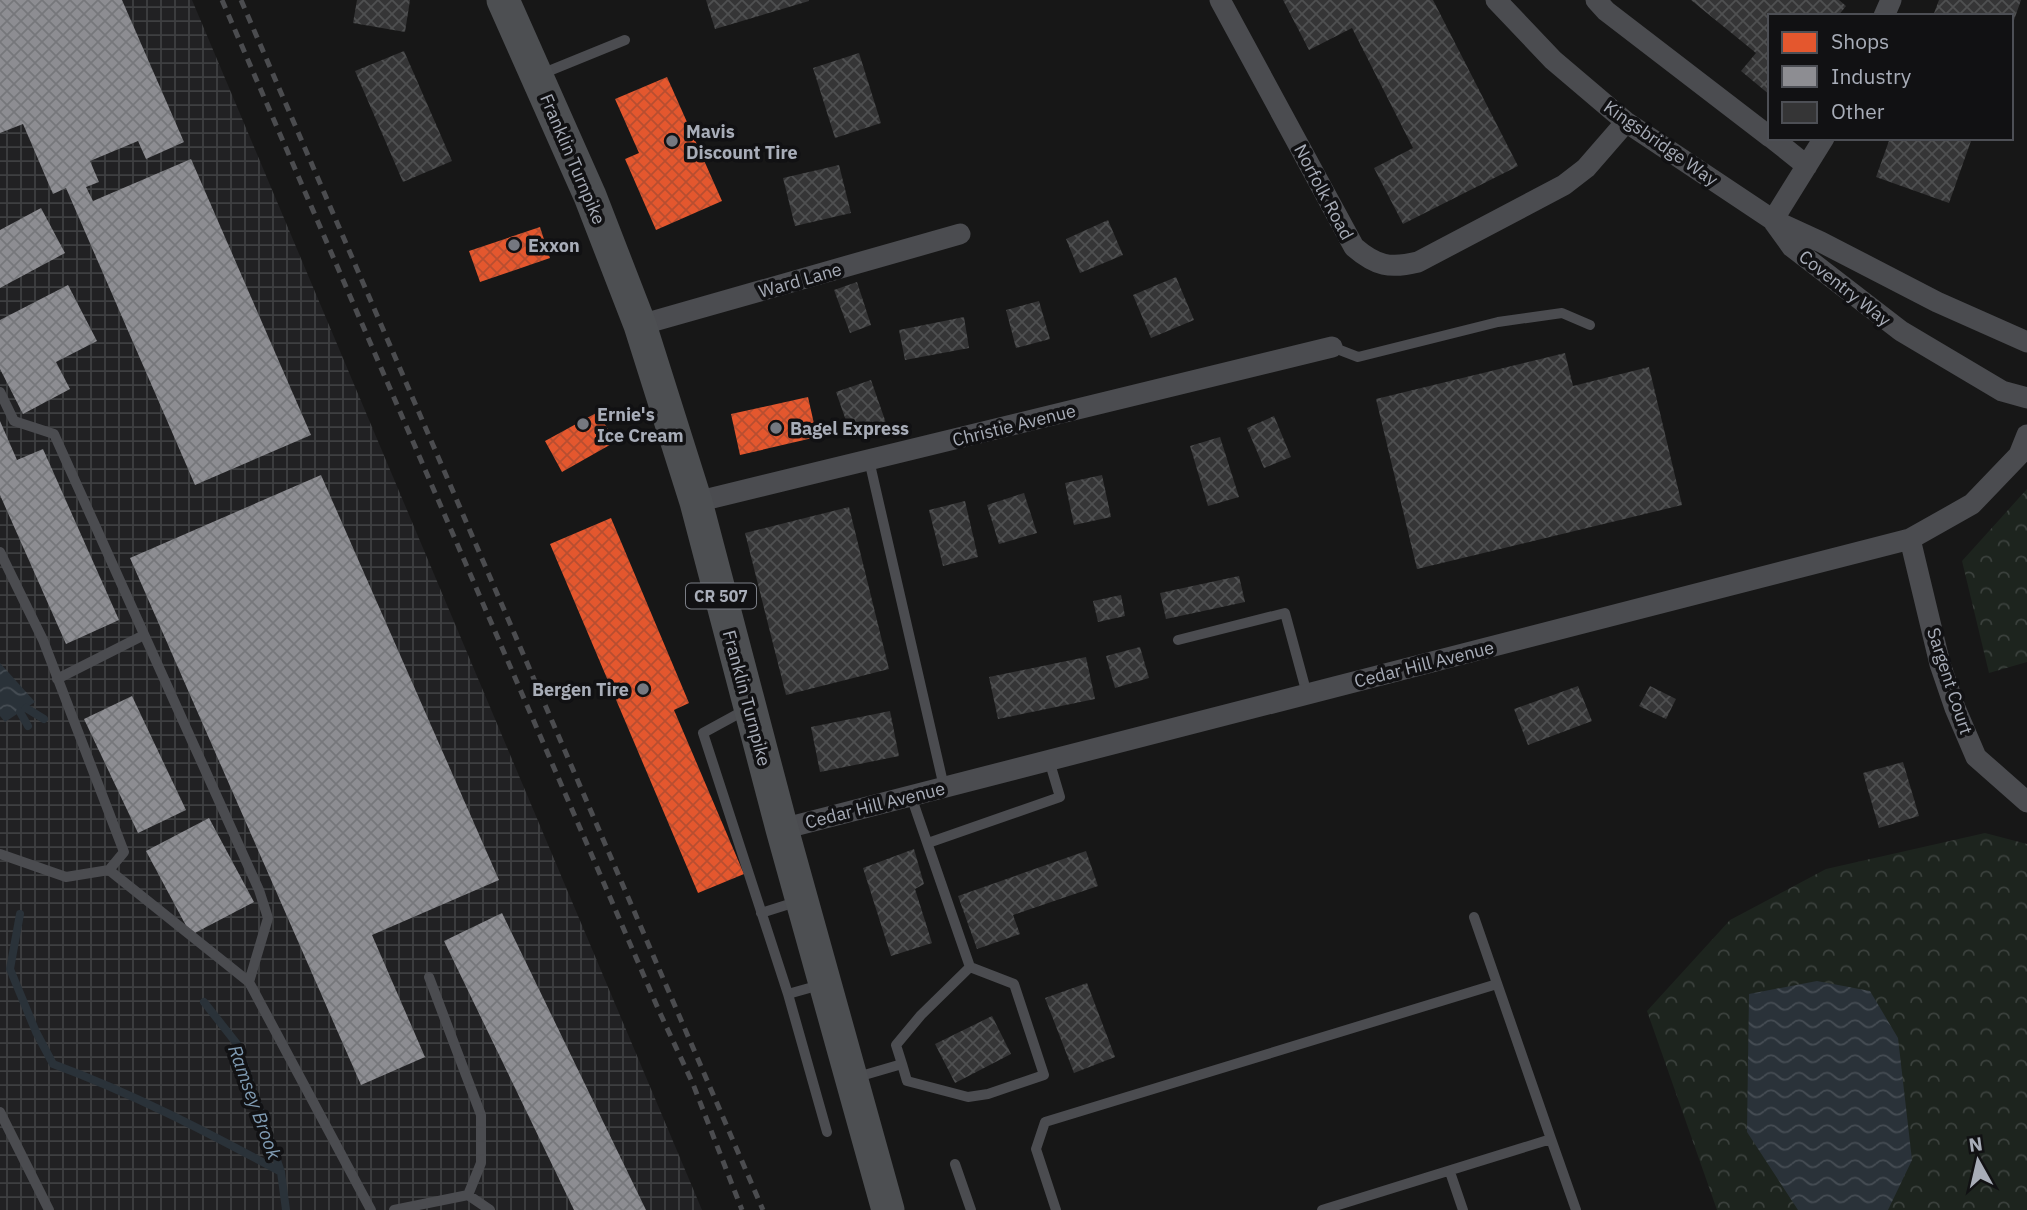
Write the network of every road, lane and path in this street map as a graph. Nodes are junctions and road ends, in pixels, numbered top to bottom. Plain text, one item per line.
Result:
1 (503, 0) edge
2 (1220, 0) edge
3 (1496, 0) edge
4 (1596, 0) edge
5 (625, 40) dead end
6 (537, 76) junction
7 (1626, 122) junction
8 (1768, 136) edge
9 (1774, 140) edge
10 (1823, 140) edge
11 (1807, 166) junction
12 (1773, 220) junction
13 (960, 234) dead end
14 (640, 325) junction
15 (1590, 325) dead end
16 (2027, 342) edge
17 (1332, 347) joint
18 (0, 392) edge
19 (2027, 398) edge
20 (2027, 435) edge
21 (869, 460) junction
22 (696, 502) junction
23 (1910, 539) junction
24 (0, 552) edge
25 (144, 635) junction
26 (1178, 640) dead end
27 (58, 679) junction
28 (1307, 694) junction
29 (750, 708) junction
30 (1049, 760) junction
31 (944, 787) junction
32 (911, 796) junction
33 (2027, 802) edge
34 (782, 829) junction
35 (928, 843) junction
36 (0, 854) edge
37 (109, 870) junction
38 (802, 901) junction
39 (761, 913) junction
40 (1474, 917) dead end
41 (970, 967) junction
42 (429, 977) dead end
43 (249, 982) junction
44 (825, 983) junction
45 (1497, 984) junction
46 (788, 994) junction
47 (902, 1064) junction
48 (851, 1078) junction
49 (0, 1112) edge
50 (827, 1132) dead end
51 (1551, 1139) junction
52 (955, 1164) dead end
53 (1450, 1172) junction
54 (468, 1195) junction
55 (50, 1210) edge
56 (371, 1210) edge
57 (394, 1210) edge
58 (490, 1210) edge
59 (888, 1210) edge
60 (971, 1210) edge
61 (1056, 1210) edge
62 (1322, 1210) edge
63 (1463, 1210) edge
64 (1576, 1210) edge

1 - 6 main road, Franklin Turnpike / CR 507
2 - 7 street, Norfolk Road
3 - 7 street, Kingsbridge Way
4 - 8 street
5 - 6 lane
6 - 14 main road, Franklin Turnpike / CR 507
7 - 12 street, Kingsbridge Way
9 - 11 street
10 - 11 street
11 - 12 street
12 - 16 street, Coventry Way
12 - 19 street, Coventry Way
13 - 14 street, Ward Lane
14 - 22 main road, Franklin Turnpike / CR 507
15 - 17 lane
17 - 21 street, Christie Avenue
18 - 25 lane
20 - 23 street, Cedar Hill Avenue
21 - 22 street, Christie Avenue
21 - 31 lane
22 - 29 main road, Franklin Turnpike / CR 507
23 - 28 street, Cedar Hill Avenue
23 - 33 street, Sargent Court
24 - 27 lane
25 - 27 lane
25 - 43 lane
26 - 28 lane
27 - 37 lane
28 - 30 street, Cedar Hill Avenue
29 - 34 main road, Franklin Turnpike / CR 507
29 - 39 lane
30 - 31 street, Cedar Hill Avenue
30 - 35 lane
31 - 32 street, Cedar Hill Avenue
32 - 34 street, Cedar Hill Avenue
32 - 35 lane
34 - 38 main road, Franklin Turnpike / CR 507
35 - 41 lane
36 - 37 lane
37 - 43 lane
38 - 39 lane
38 - 44 main road, Franklin Turnpike / CR 507
39 - 46 lane
40 - 45 lane
41 - 47 lane
41 - 47 lane
42 - 54 lane
43 - 56 lane
44 - 46 lane
44 - 48 main road, Franklin Turnpike / CR 507
45 - 51 lane
45 - 61 lane
46 - 50 lane
47 - 48 lane
48 - 59 main road, Franklin Turnpike / CR 507
49 - 55 lane
51 - 53 lane
51 - 64 lane
52 - 60 lane
53 - 62 lane
53 - 63 lane
54 - 57 lane
54 - 58 lane

